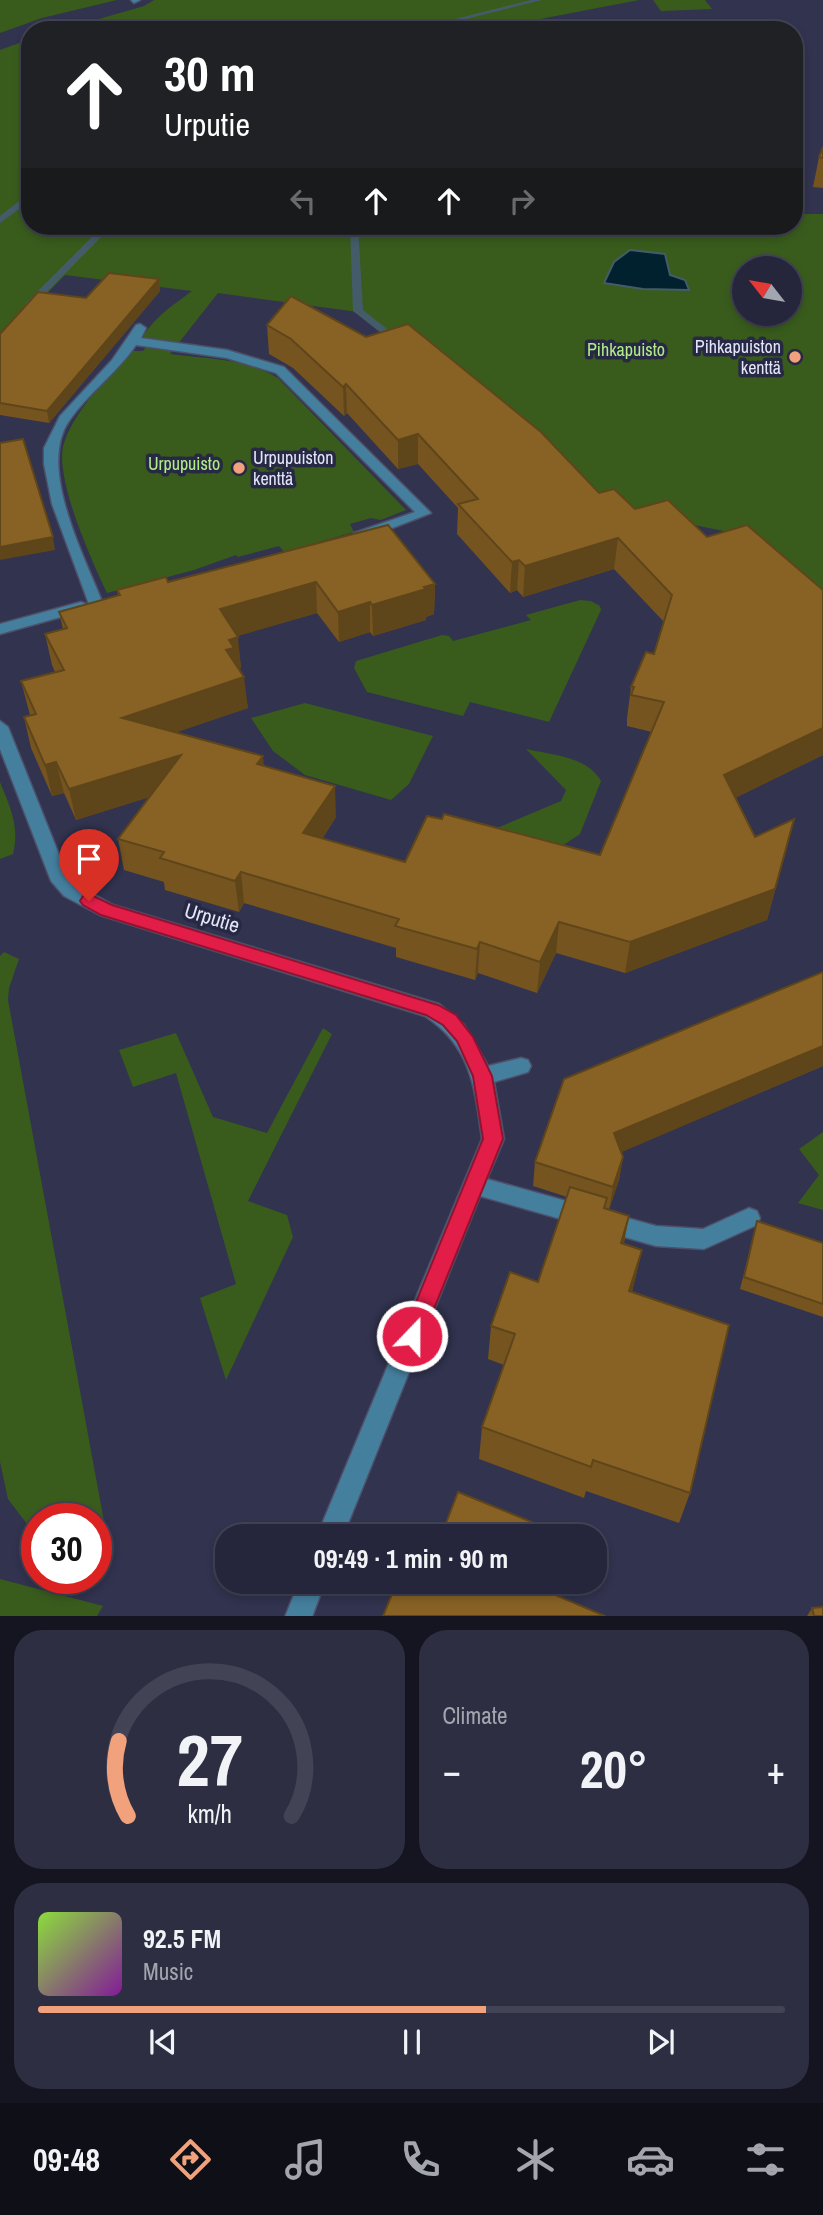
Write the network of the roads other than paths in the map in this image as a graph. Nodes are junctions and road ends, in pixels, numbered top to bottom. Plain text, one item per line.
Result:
1 (343, 543) edge
2 (0, 629) edge
3 (0, 727) edge
4 (521, 1066) dead end
5 (483, 1076) junction
6 (474, 1185) junction
7 (749, 1218) dead end
8 (335, 1524) edge
9 (307, 1594) edge
10 (298, 1616) edge

1 - 2 street
3 - 5 street, Urputie
4 - 5 street
5 - 6 street, Urputie
6 - 7 street
6 - 8 street, Urputie
9 - 10 street

